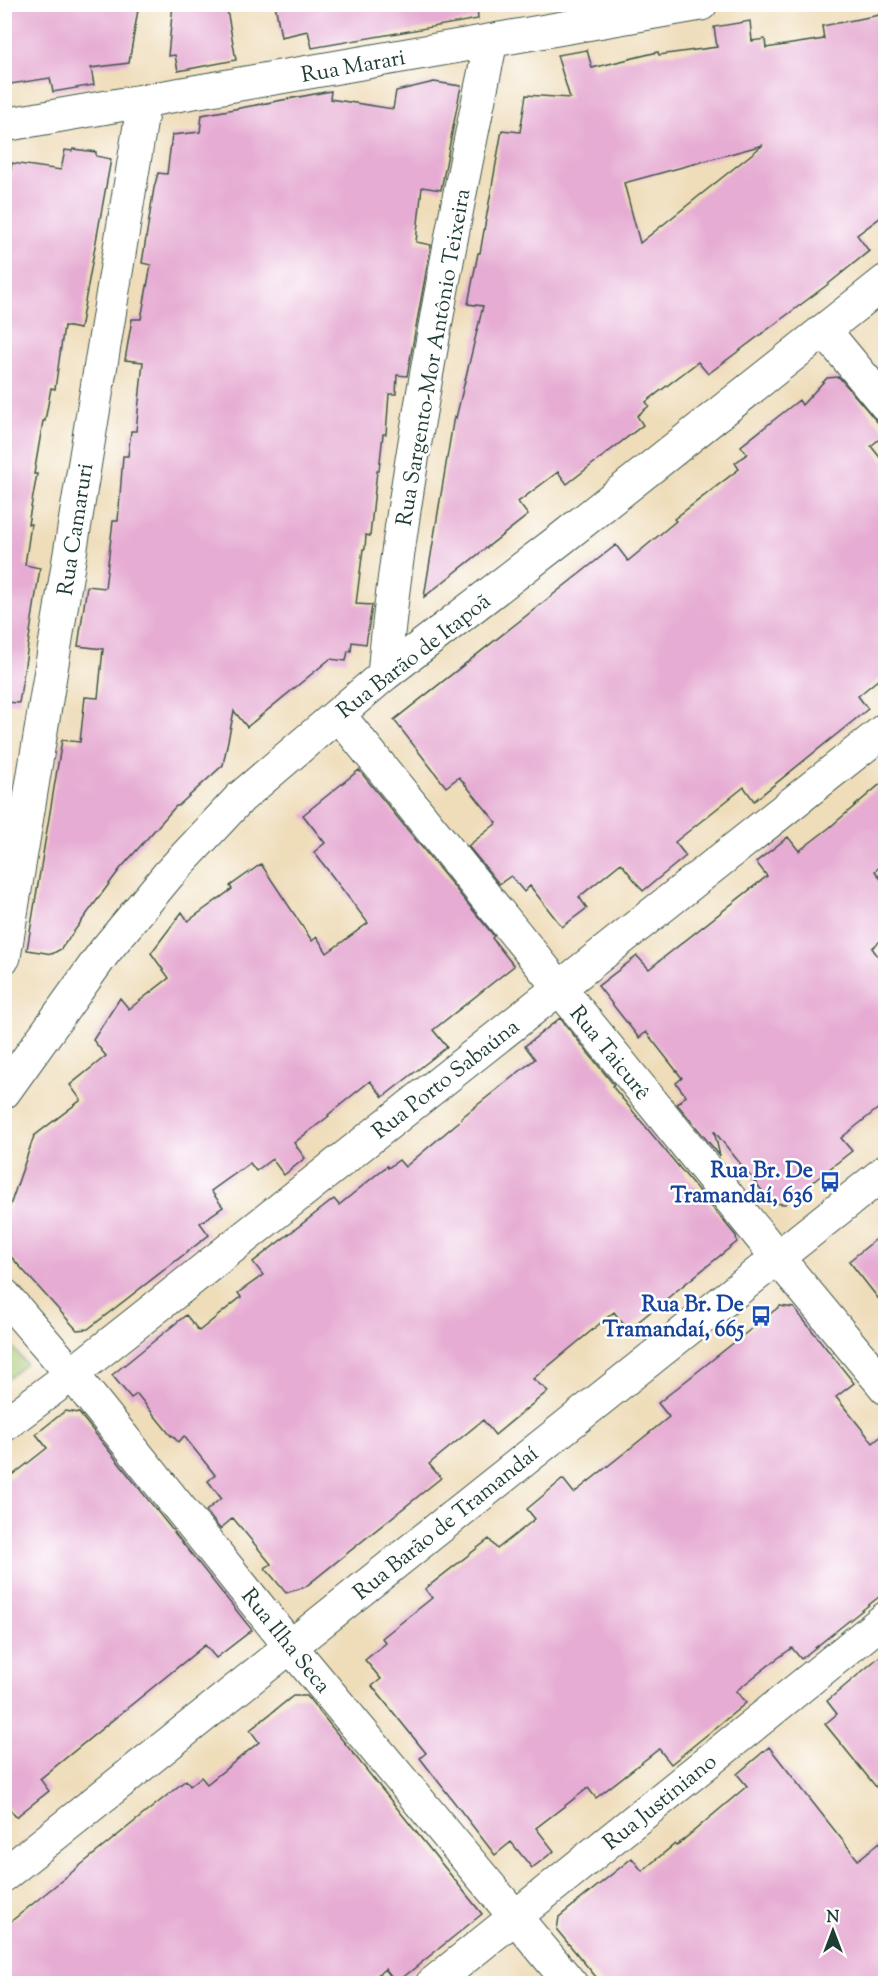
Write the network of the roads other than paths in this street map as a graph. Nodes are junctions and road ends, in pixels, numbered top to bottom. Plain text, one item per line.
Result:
1 (701, 4) edge
2 (491, 40) junction
3 (144, 101) junction
4 (4, 126) edge
5 (885, 281) edge
6 (824, 330) junction
7 (885, 405) edge
8 (384, 675) junction
9 (338, 714) junction
10 (885, 729) edge
11 (4, 957) edge
12 (559, 988) junction
13 (4, 1092) edge
14 (885, 1171) edge
15 (777, 1257) junction
16 (4, 1295) edge
17 (72, 1374) junction
18 (885, 1388) edge
19 (4, 1425) edge
20 (885, 1618) edge
21 (290, 1646) junction
22 (4, 1875) edge
23 (516, 1916) junction
24 (432, 1983) edge
25 (571, 1983) edge

1 - 2 street, Rua Marari
2 - 3 street, Rua Marari
2 - 8 street, Rua Sargento-Mor Antônio Teixeira
3 - 4 street, Rua Marari
3 - 11 street, Rua Camaruri
5 - 6 street, Rua Barão de Itapoã
6 - 7 street
6 - 8 street, Rua Barão de Itapoã
8 - 9 street, Rua Barão de Itapoã
9 - 12 street, Rua Taicurê
9 - 13 street, Rua Barão de Itapoã
10 - 12 street, Rua Porto Sabaúna
12 - 15 street, Rua Taicurê
12 - 17 street, Rua Porto Sabaúna
14 - 15 street, Rua Barão de Tramandaí
15 - 18 street, Rua Taicurê
15 - 21 street, Rua Barão de Tramandaí
16 - 17 street, Rua Ilha Seca
17 - 19 street, Rua Porto Sabaúna
17 - 21 street, Rua Ilha Seca
20 - 23 street, Rua Justiniano
21 - 22 street, Rua Barão de Tramandaí
21 - 23 street, Rua Ilha Seca
23 - 24 street, Rua Justiniano
23 - 25 street, Rua Ilha Seca

